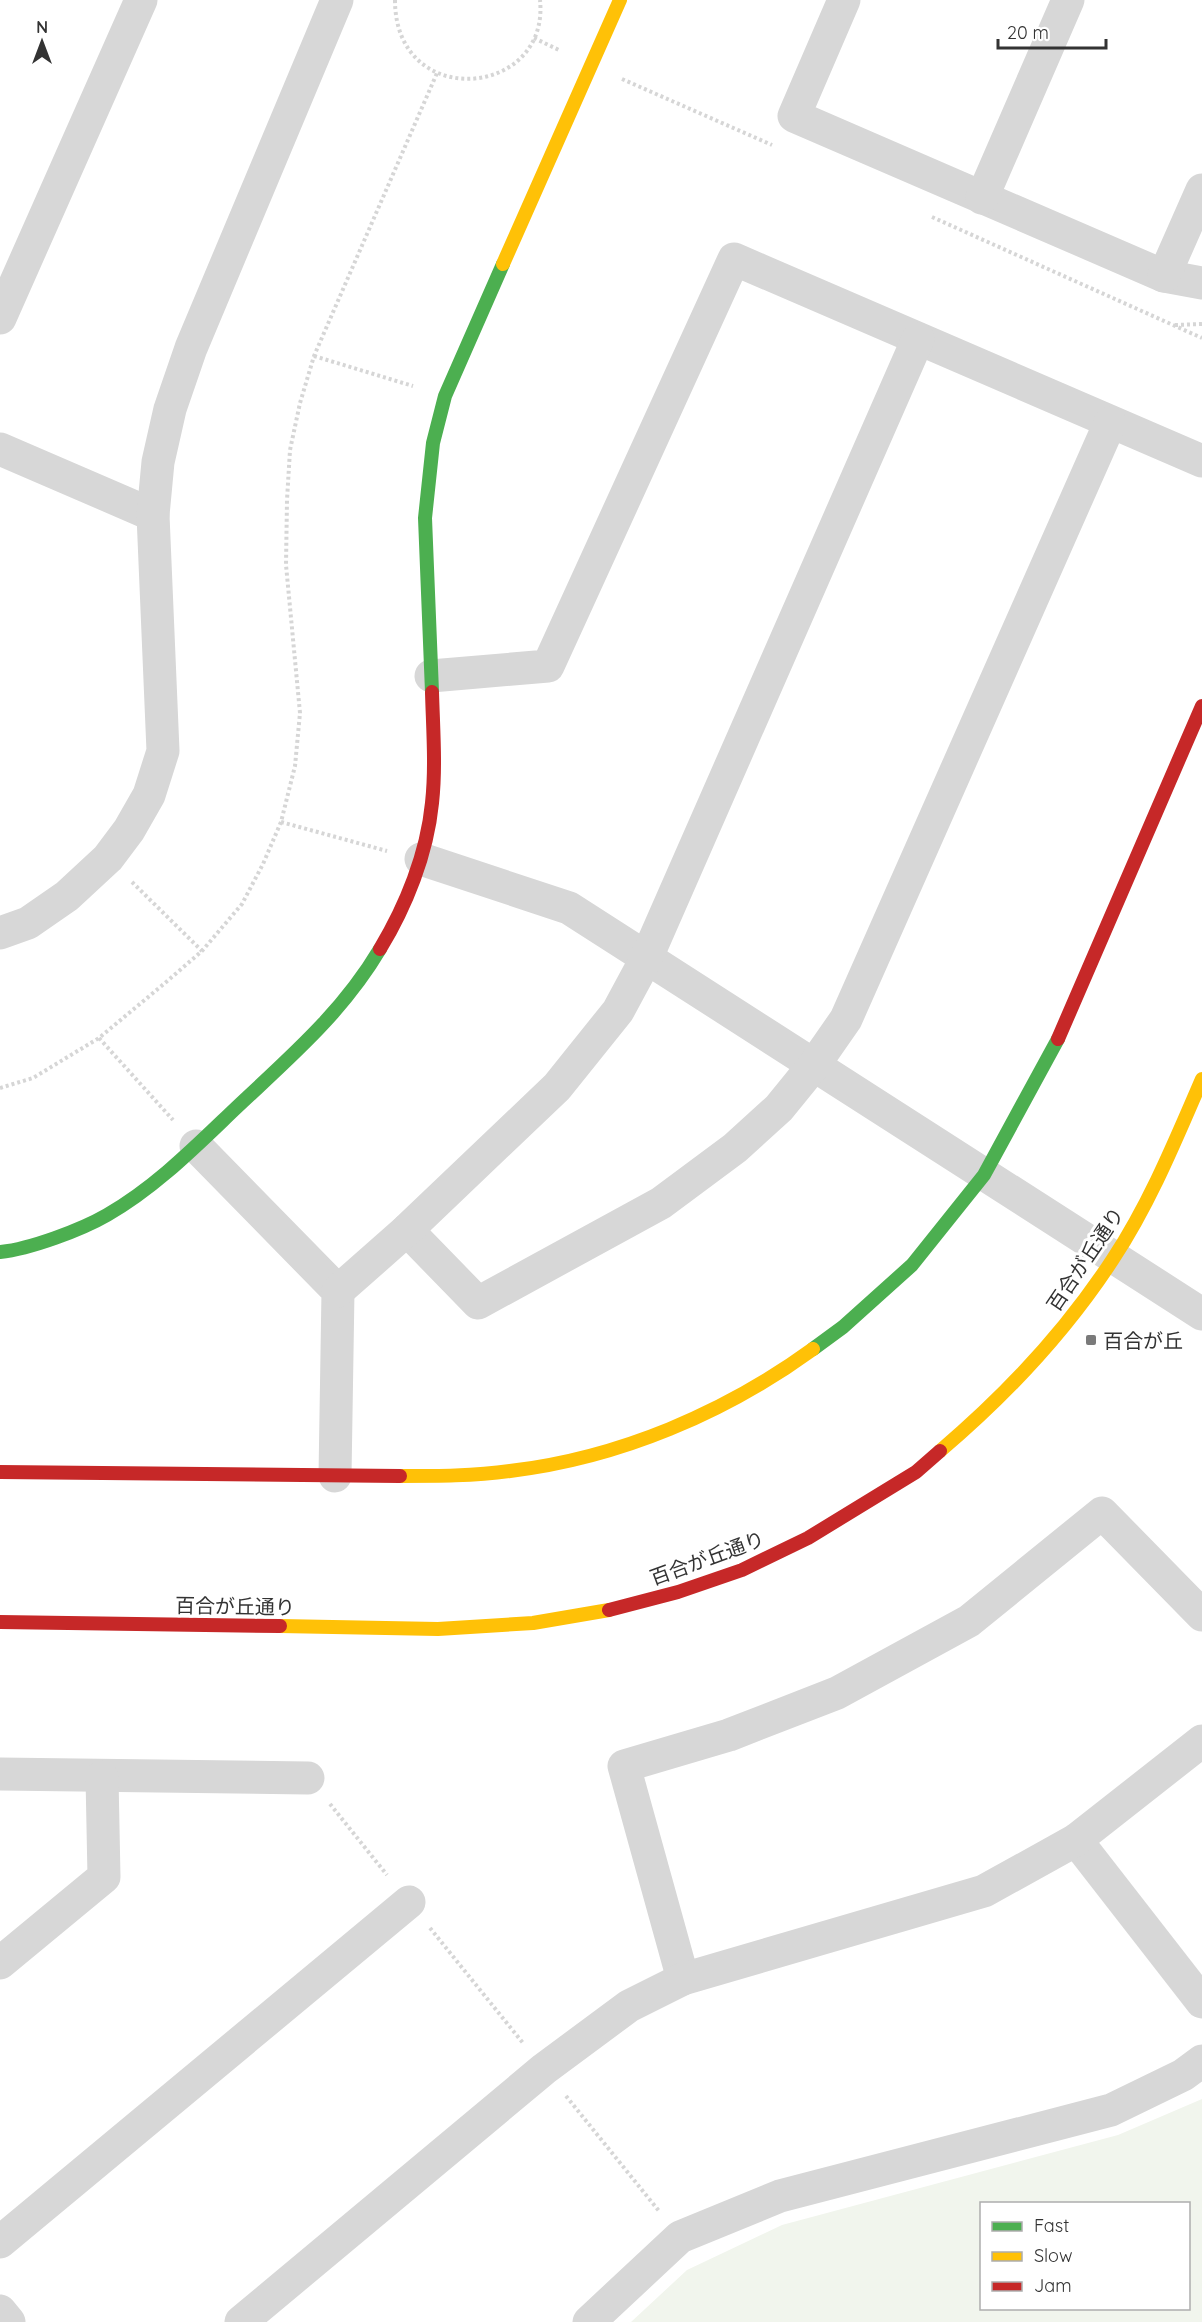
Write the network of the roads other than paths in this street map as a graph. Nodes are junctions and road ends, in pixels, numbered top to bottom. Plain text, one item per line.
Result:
1 (141, 0) edge
2 (620, 0) edge
3 (844, 0) edge
4 (1068, 0) edge
5 (328, 3) edge
6 (1202, 190) edge
7 (982, 198) junction
8 (1164, 276) junction
9 (1202, 283) edge
10 (0, 318) edge
11 (918, 339) junction
12 (1110, 423) junction
13 (0, 449) edge
14 (1202, 461) edge
15 (153, 515) junction
16 (431, 676) junction
17 (1202, 706) edge
18 (421, 860) junction
19 (0, 933) edge
20 (646, 959) junction
21 (814, 1065) junction
22 (1202, 1080) edge
23 (196, 1146) junction
24 (984, 1175) junction
25 (407, 1230) junction
26 (0, 1252) edge
27 (1114, 1258) junction
28 (338, 1291) junction
29 (1202, 1314) edge
30 (0, 1472) edge
31 (335, 1476) junction
32 (1202, 1615) edge
33 (0, 1622) edge
34 (1202, 1741) edge
35 (0, 1774) edge
36 (102, 1777) junction
37 (308, 1778) road end
38 (1076, 1840) junction
39 (409, 1902) road end
40 (0, 1963) edge
41 (683, 1978) junction
42 (1202, 2002) edge
43 (1202, 2061) edge
44 (0, 2242) edge
45 (0, 2311) edge
46 (9, 2322) edge
47 (241, 2322) edge
48 (589, 2322) edge

1 - 10 street
2 - 16 street
3 - 7 street
4 - 7 street
5 - 15 street
6 - 8 street
7 - 8 street
8 - 9 street
11 - 12 street
11 - 16 street
11 - 20 street
12 - 14 street
12 - 21 street
13 - 15 street
15 - 19 street
16 - 18 street
17 - 24 street
18 - 20 street
18 - 23 street
20 - 21 street
20 - 25 street
21 - 24 street
21 - 25 street
22 - 27 street, 百合が丘通り
23 - 26 street
23 - 28 street
24 - 27 street
24 - 31 street
25 - 28 street
27 - 29 street
27 - 33 street, 百合が丘通り
28 - 31 street
30 - 31 street
32 - 41 street
34 - 38 street
35 - 36 street
36 - 37 street
36 - 40 street
38 - 41 street
38 - 42 street
39 - 44 street
41 - 47 street
43 - 48 street
45 - 46 street

